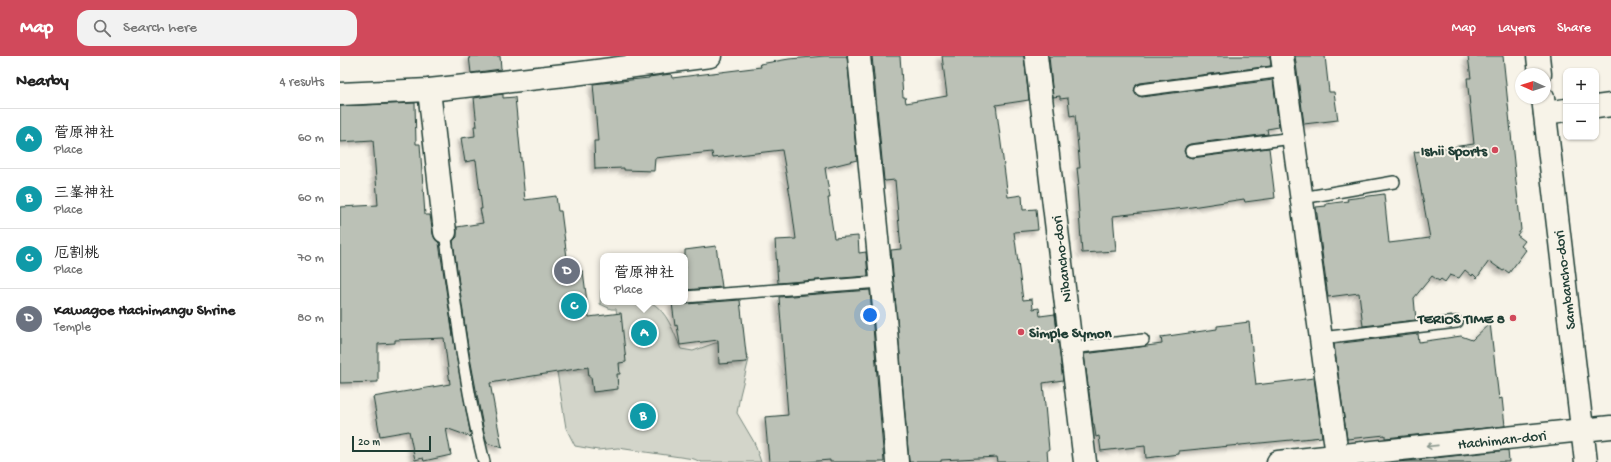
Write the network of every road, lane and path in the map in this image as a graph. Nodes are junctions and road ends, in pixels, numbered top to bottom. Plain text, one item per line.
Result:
1 (710, 56) edge
2 (859, 56) edge
3 (1036, 56) edge
4 (1538, 56) edge
5 (1283, 63) edge
6 (573, 65) edge
7 (1539, 68) edge
8 (429, 90) junction
9 (1141, 90) dead end
10 (340, 94) edge
11 (1544, 105) edge
12 (1611, 105) edge
13 (1599, 107) edge
14 (1563, 109) edge
15 (1293, 138) junction
16 (1191, 151) dead end
17 (1394, 182) dead end
18 (1302, 198) junction
19 (445, 232) joint
20 (880, 282) junction
21 (688, 297) edge
22 (1457, 322) dead end
23 (1321, 338) junction
24 (1143, 340) dead end
25 (1071, 348) junction
26 (1611, 427) edge
27 (1582, 431) junction
28 (1337, 459) edge
29 (484, 462) edge
30 (897, 462) edge
31 (1085, 462) edge
32 (1278, 462) edge
33 (1586, 462) edge

1 - 6 street
2 - 20 street
3 - 25 street, Nibancho-dori
4 - 7 street
5 - 9 lane
5 - 15 street
6 - 8 street
8 - 10 street
8 - 19 street
11 - 14 street
11 - 27 street, Sambancho-dori
12 - 13 street
15 - 16 lane
15 - 18 street
17 - 18 lane
18 - 23 street
19 - 29 lane
20 - 21 lane
20 - 30 street
22 - 23 lane
23 - 28 street
24 - 25 lane
25 - 31 street, Nibancho-dori
26 - 27 street, Hachiman-dori
27 -> 28 street, Hachiman-dori
27 - 33 street, Sambancho-dori
28 - 32 street, Hachiman-dori

